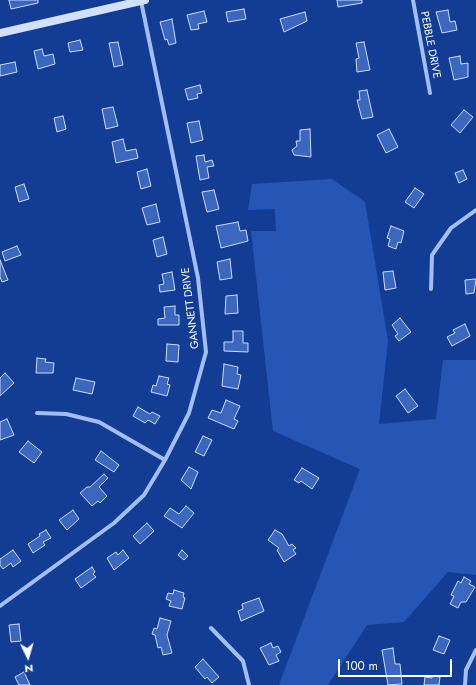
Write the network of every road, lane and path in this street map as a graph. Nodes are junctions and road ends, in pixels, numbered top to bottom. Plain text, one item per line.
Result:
1 (143, 0) edge
2 (413, 0) edge
3 (0, 33) edge
4 (430, 93) dead end
5 (476, 210) edge
6 (431, 290) dead end
7 (37, 413) dead end
8 (165, 460) junction
9 (0, 606) edge
10 (211, 628) dead end
11 (476, 650) edge
12 (249, 685) edge
13 (465, 685) edge

1 - 3 street
1 - 8 street, GANNETT DRIVE
2 - 4 street, PEBBLE DRIVE
5 - 6 street
7 - 8 street
8 - 9 street, GANNETT DRIVE
10 - 12 street
11 - 13 street

